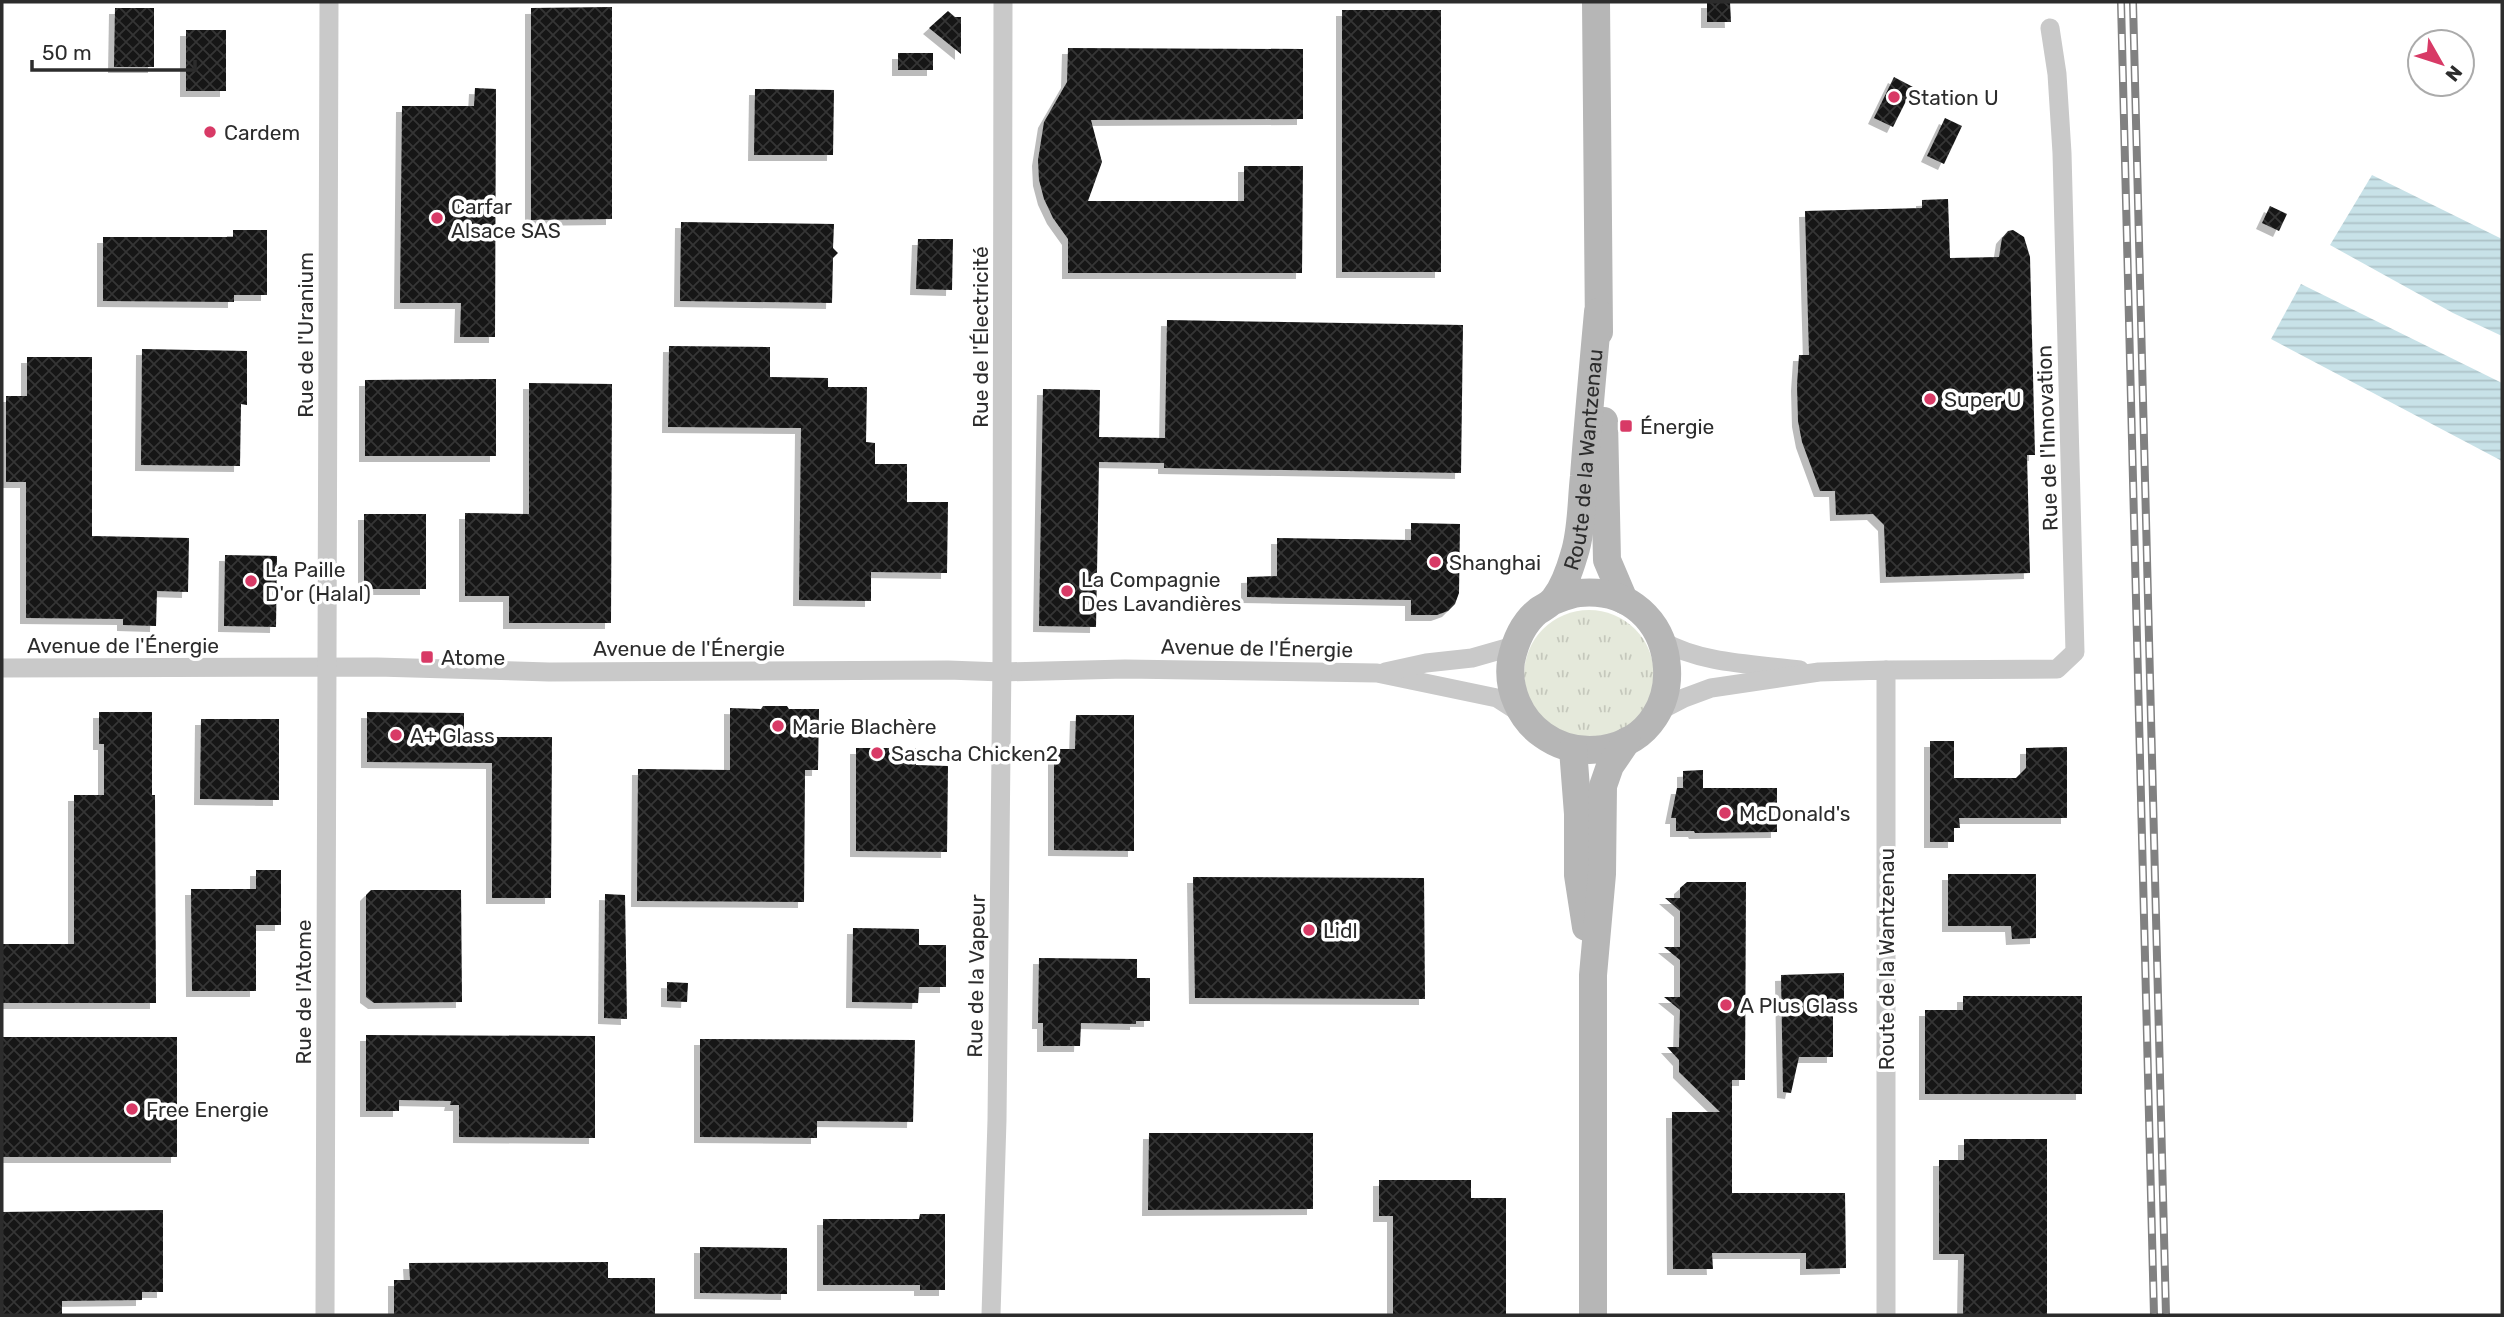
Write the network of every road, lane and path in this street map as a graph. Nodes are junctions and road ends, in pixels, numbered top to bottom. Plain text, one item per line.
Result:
1 (329, 2) edge
2 (1003, 2) edge
3 (1594, 9) edge
4 (2050, 28) dead end
5 (1598, 313) junction
6 (1624, 600) junction
7 (1553, 601) junction
8 (1662, 641) junction
9 (1514, 646) junction
10 (2, 668) edge
11 (327, 668) junction
12 (1886, 670) junction
13 (1002, 672) junction
14 (1819, 672) junction
15 (1377, 673) junction
16 (1657, 712) junction
17 (1522, 714) junction
18 (1627, 741) junction
19 (1573, 749) junction
20 (1593, 975) junction
21 (325, 1315) edge
22 (991, 1315) edge
23 (1593, 1315) edge
24 (1886, 1315) edge

1 - 11 street, Rue de l'Uranium
2 - 13 street, Rue de l'Électricité
3 - 5 main road, Route de la Wantzenau
4 - 12 street, Rue de l'Innovation
5 - 6 main road, Route de la Wantzenau
5 - 7 main road, Route de la Wantzenau
6 - 7 main road
6 - 8 main road
7 - 9 main road
8 - 14 street
8 - 16 main road
9 - 15 street, Avenue de l'Énergie
9 - 17 main road
10 - 11 street, Avenue de l'Énergie
11 - 13 street, Avenue de l'Énergie
11 - 21 street, Rue de l'Atome
12 - 14 street
12 - 24 street, Route de la Wantzenau
13 - 15 street, Avenue de l'Énergie
13 - 22 street, Rue de la Vapeur
14 - 16 street
15 - 17 street, Avenue de l'Énergie
16 - 18 main road
17 - 19 main road
18 - 19 main road
18 - 20 main road
19 - 20 main road
20 - 23 main road

